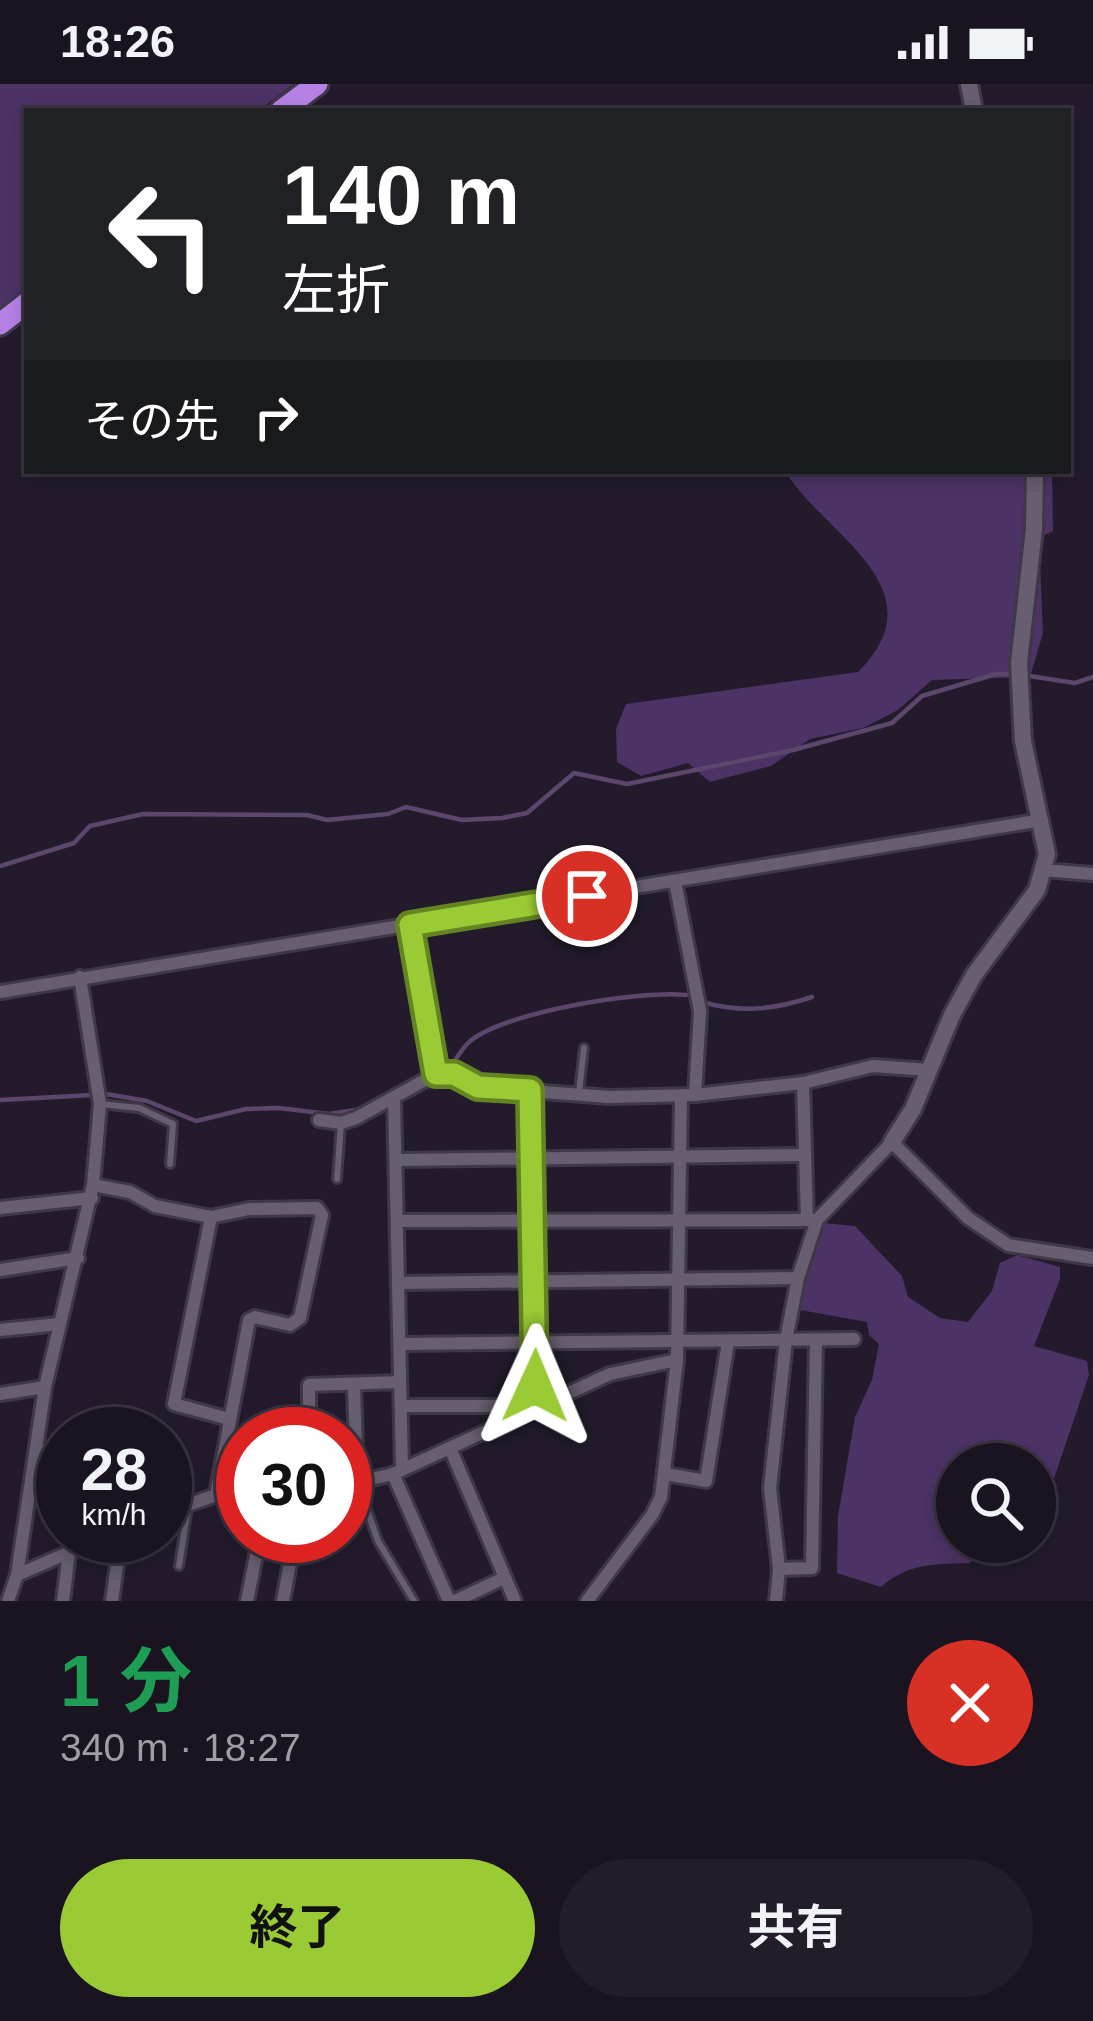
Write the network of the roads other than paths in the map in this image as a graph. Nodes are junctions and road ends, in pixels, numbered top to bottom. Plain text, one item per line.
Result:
1 (317, 84) edge
2 (285, 108) edge
3 (1035, 474) edge
4 (1042, 820) junction
5 (1043, 871) junction
6 (1093, 874) edge
7 (675, 881) junction
8 (410, 925) junction
9 (80, 977) junction
10 (0, 992) edge
11 (584, 1048) dead end
12 (929, 1070) junction
13 (436, 1074) junction
14 (802, 1083) junction
15 (530, 1090) junction
16 (578, 1095) junction
17 (688, 1096) junction
18 (394, 1097) junction
19 (100, 1104) junction
20 (319, 1120) dead end
21 (341, 1123) junction
22 (892, 1142) junction
23 (805, 1155) junction
24 (680, 1156) junction
25 (533, 1157) junction
26 (398, 1160) junction
27 (170, 1164) dead end
28 (337, 1179) dead end
29 (93, 1191) junction
30 (0, 1208) edge
31 (211, 1217) junction
32 (535, 1218) junction
33 (679, 1220) junction
34 (812, 1220) junction
35 (398, 1221) junction
36 (78, 1258) junction
37 (1093, 1258) edge
38 (0, 1270) edge
39 (797, 1278) junction
40 (536, 1280) junction
41 (677, 1280) junction
42 (400, 1283) junction
43 (59, 1324) junction
44 (0, 1330) edge
45 (854, 1339) dead end
46 (785, 1340) junction
47 (816, 1340) junction
48 (536, 1342) junction
49 (728, 1342) junction
50 (677, 1343) junction
51 (400, 1344) junction
52 (677, 1360) junction
53 (400, 1382) junction
54 (354, 1385) junction
55 (45, 1387) junction
56 (0, 1394) edge
57 (401, 1406) junction
58 (43, 1407) edge
59 (231, 1407) edge
60 (309, 1407) edge
61 (353, 1407) edge
62 (536, 1408) junction
63 (216, 1415) edge
64 (450, 1448) junction
65 (36, 1462) edge
66 (398, 1472) junction
67 (665, 1474) junction
68 (372, 1479) edge
69 (216, 1495) edge
70 (192, 1503) edge
71 (372, 1528) edge
72 (44, 1563) edge
73 (68, 1563) edge
74 (117, 1563) edge
75 (179, 1563) edge
76 (255, 1563) edge
77 (290, 1563) edge
78 (179, 1566) dead end
79 (779, 1569) junction
80 (17, 1575) junction
81 (504, 1578) junction
82 (8, 1601) edge
83 (63, 1601) edge
84 (112, 1601) edge
85 (247, 1601) edge
86 (283, 1601) edge
87 (414, 1601) edge
88 (452, 1601) edge
89 (515, 1601) edge
90 (587, 1601) edge
91 (776, 1601) edge

1 - 2 highway
3 - 4 street
4 - 5 street
4 - 7 street
5 - 6 street
5 - 12 street
7 - 8 street
7 - 17 street
8 - 9 street
8 - 13 street
9 - 10 street
9 - 19 street
11 - 16 lane
12 - 14 street
12 - 22 street
13 - 15 street
13 - 18 street
14 - 17 street
14 - 23 street
15 - 16 street
15 - 25 street
16 - 17 street
17 - 24 street
18 - 21 street
18 - 26 street
19 - 27 lane
19 - 29 street
20 - 21 street
21 - 28 lane
22 - 34 street
22 - 37 street
23 - 24 street
23 - 34 street
24 - 25 street
24 - 33 street
25 - 26 street
25 - 32 street
26 - 35 street
29 - 30 street
29 - 31 street
29 - 36 street
31 - 59 street
31 - 63 street
32 - 33 street
32 - 35 street
32 - 40 street
33 - 34 street
33 - 41 street
34 - 39 street
35 - 42 street
36 - 38 street
36 - 43 street
39 - 41 street
39 - 46 street
40 - 41 street
40 - 42 street
40 - 48 street
41 - 50 street
42 - 51 street
43 - 44 street
43 - 55 street
45 - 47 street
46 - 47 street
46 - 49 street
46 - 79 street
47 - 79 street
48 - 50 street
48 - 51 street
48 - 62 street
49 - 50 street
49 - 67 street
50 - 52 street
51 - 53 street
52 - 62 street
52 - 67 street
53 - 54 street
53 - 57 street
54 - 60 street
54 - 61 street
55 - 56 street
55 - 58 street
57 - 62 street
57 - 66 street
62 - 64 street
64 - 66 street
64 - 81 street
65 - 80 street
66 - 68 street
66 - 88 street
67 - 90 street
69 - 70 street
71 - 87 lane
72 - 80 street
73 - 83 street
74 - 84 street
75 - 78 lane
76 - 85 street
77 - 86 street
79 - 91 street
80 - 82 street
81 - 88 street
81 - 89 street

